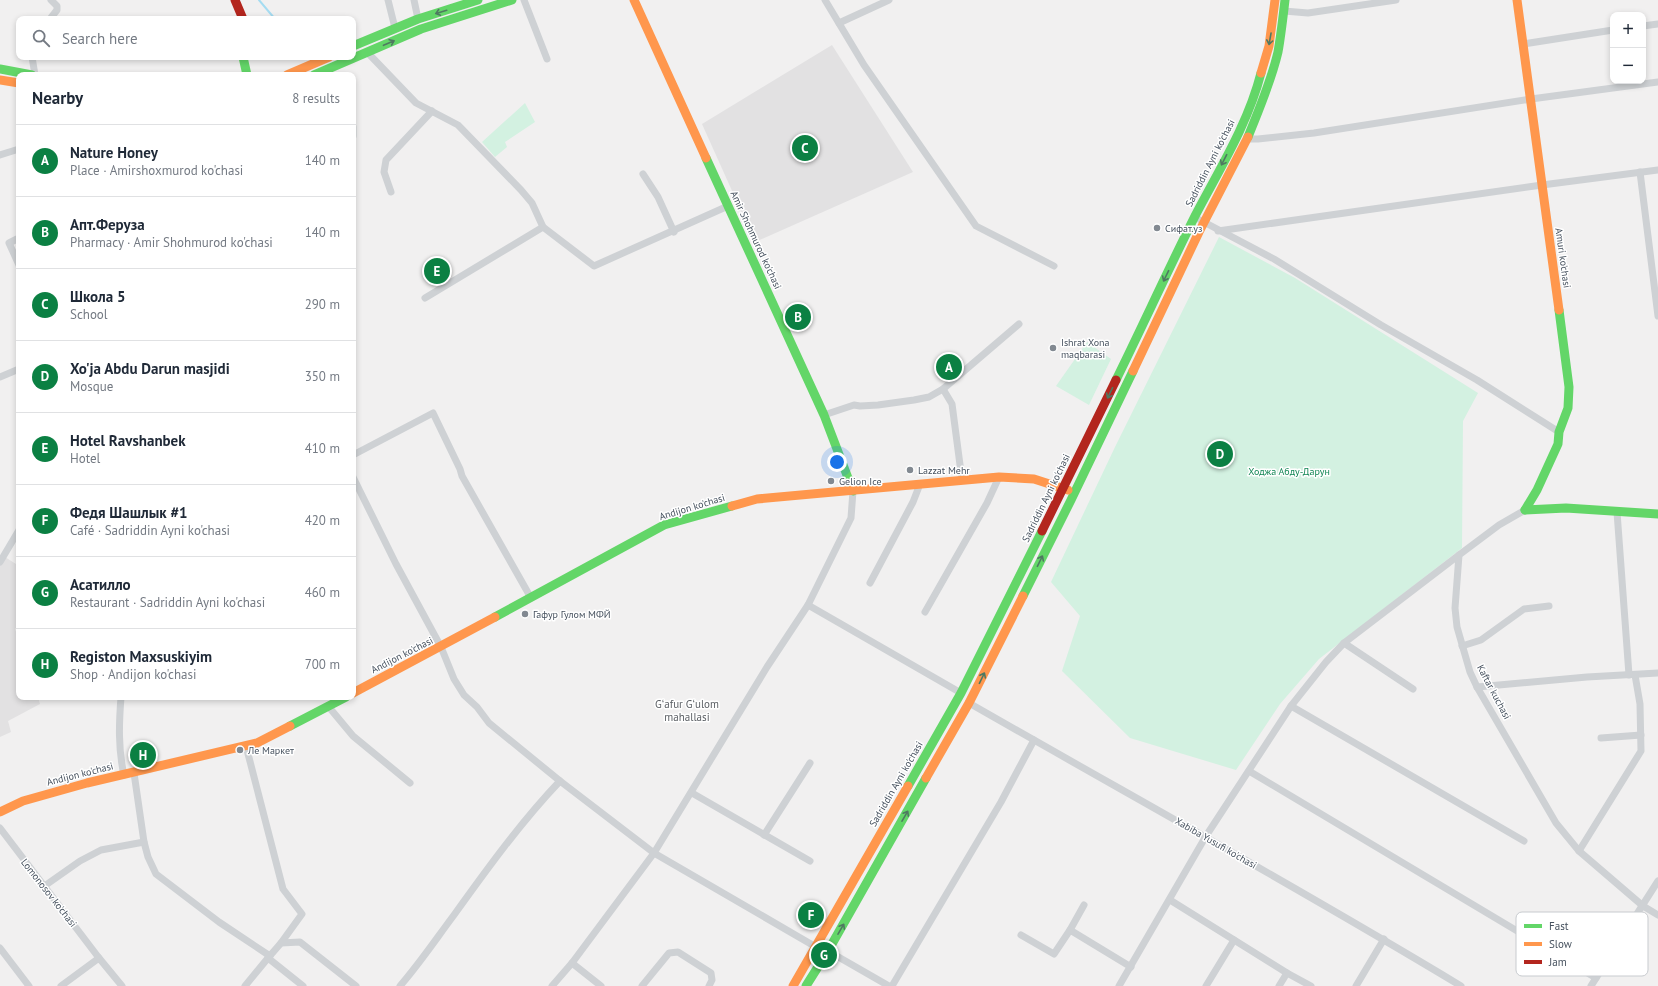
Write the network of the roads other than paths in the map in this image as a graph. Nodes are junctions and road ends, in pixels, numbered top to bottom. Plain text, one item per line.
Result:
1 (52, 0) edge
2 (235, 0) edge
3 (388, 0) edge
4 (414, 0) edge
5 (478, 0) edge
6 (512, 0) edge
7 (524, 0) edge
8 (634, 0) edge
9 (825, 0) edge
10 (889, 0) edge
11 (1275, 0) edge
12 (1285, 0) edge
13 (1396, 0) edge
14 (1517, 0) edge
15 (1284, 11) junction
16 (52, 16) edge
17 (242, 16) edge
18 (418, 19) junction
19 (839, 23) junction
20 (1658, 24) edge
21 (1646, 26) edge
22 (395, 28) junction
23 (1610, 30) edge
24 (1523, 44) junction
25 (356, 45) edge
26 (367, 52) junction
27 (356, 57) edge
28 (547, 59) dead end
29 (32, 60) edge
30 (244, 60) edge
31 (322, 60) edge
32 (349, 60) edge
33 (0, 69) edge
34 (16, 72) edge
35 (34, 72) edge
36 (246, 72) edge
37 (294, 72) edge
38 (321, 72) edge
39 (0, 80) edge
40 (1658, 82) edge
41 (16, 83) edge
42 (1531, 100) junction
43 (432, 112) junction
44 (1247, 139) junction
45 (16, 151) edge
46 (0, 155) edge
47 (1658, 170) edge
48 (1640, 172) junction
49 (643, 174) dead end
50 (1542, 185) junction
51 (390, 192) dead end
52 (728, 206) junction
53 (1195, 217) junction
54 (1204, 222) junction
55 (543, 227) junction
56 (1218, 231) junction
57 (674, 232) junction
58 (16, 240) edge
59 (1658, 252) edge
60 (1650, 253) junction
61 (16, 258) edge
62 (1054, 266) dead end
63 (425, 298) dead end
64 (1658, 312) edge
65 (1019, 324) dead end
66 (16, 370) edge
67 (0, 377) edge
68 (943, 389) junction
69 (824, 415) junction
70 (1559, 432) junction
71 (356, 453) edge
72 (999, 477) junction
73 (962, 480) junction
74 (356, 483) edge
75 (920, 484) junction
76 (1064, 488) junction
77 (853, 491) junction
78 (1074, 492) junction
79 (1525, 510) junction
80 (1617, 512) junction
81 (1658, 514) edge
82 (16, 535) edge
83 (1459, 556) junction
84 (0, 562) edge
85 (870, 583) dead end
86 (531, 598) junction
87 (808, 605) junction
88 (1549, 606) dead end
89 (925, 612) dead end
90 (1344, 643) junction
91 (1462, 646) junction
92 (441, 647) junction
93 (1658, 673) edge
94 (1632, 675) junction
95 (1477, 686) junction
96 (1413, 689) dead end
97 (356, 691) edge
98 (961, 693) junction
99 (121, 700) edge
100 (340, 700) edge
101 (969, 703) junction
102 (328, 706) junction
103 (1291, 706) junction
104 (1641, 735) junction
105 (1601, 738) dead end
106 (1034, 740) junction
107 (246, 746) junction
108 (810, 763) dead end
109 (1249, 771) junction
110 (134, 772) junction
111 (124, 775) junction
112 (560, 781) junction
113 (410, 783) dead end
114 (692, 793) junction
115 (0, 812) edge
116 (0, 828) edge
117 (764, 835) junction
118 (1206, 836) junction
119 (1524, 841) dead end
120 (144, 842) junction
121 (1579, 851) junction
122 (654, 854) junction
123 (810, 861) dead end
124 (1658, 881) edge
125 (44, 887) junction
126 (1170, 900) junction
127 (1084, 905) dead end
128 (1643, 906) junction
129 (1639, 912) edge
130 (1658, 915) edge
131 (1070, 930) junction
132 (1516, 930) edge
133 (1021, 935) dead end
134 (1384, 939) junction
135 (1234, 940) junction
136 (281, 943) junction
137 (816, 947) junction
138 (0, 948) edge
139 (828, 952) junction
140 (269, 957) junction
141 (99, 958) junction
142 (572, 963) junction
143 (1130, 967) junction
144 (1287, 973) junction
145 (1593, 976) edge
146 (1596, 978) joint
147 (29, 986) edge
148 (62, 986) edge
149 (122, 986) edge
150 (245, 986) edge
151 (303, 986) edge
152 (356, 986) edge
153 (400, 986) edge
154 (552, 986) edge
155 (601, 986) edge
156 (642, 986) edge
157 (710, 986) edge
158 (793, 986) edge
159 (806, 986) edge
160 (889, 986) edge
161 (892, 986) edge
162 (1119, 986) edge
163 (1206, 986) edge
164 (1279, 986) edge
165 (1311, 986) edge
166 (1356, 986) edge
167 (1461, 986) edge
168 (1592, 986) edge

1 - 16 street
2 - 17 main road
3 - 22 street
4 - 18 street
5 -> 18 main road
26 -> 6 main road
7 - 28 street
8 - 52 main road, Amir Shohmurod ko'chasi
9 - 19 street
10 - 19 street
11 -> 53 main road, Sadriddin Ayni ko'chasi
12 - 15 main road
13 - 15 street
14 - 24 main road, Amuri ko'chasi
15 - 44 main road
18 - 22 main road
19 - 62 street
20 - 21 street
22 - 25 main road
23 - 24 street
24 - 42 main road, Amuri ko'chasi
26 - 27 main road
26 - 43 street
29 - 35 street
30 - 36 main road
31 - 37 main road
32 - 38 main road
33 - 34 main road
39 - 41 main road
40 - 42 street
42 - 44 street
42 - 50 main road, Amuri ko'chasi
43 - 51 street
43 - 55 street
44 - 54 main road
45 - 46 street
47 - 48 street
48 - 50 street
48 - 60 street
49 - 57 street
50 - 56 street
50 - 70 main road, Amuri ko'chasi
52 - 57 street
52 - 69 main road, Amir Shohmurod ko'chasi
53 - 54 street
53 -> 76 main road, Sadriddin Ayni ko'chasi
54 - 56 street
54 - 78 main road
55 - 57 street
55 - 63 street
56 - 70 street
58 - 61 street
59 - 60 street
60 - 64 street
65 - 68 street
66 - 67 street
68 - 69 street
68 - 73 street
69 - 77 main road, Amir Shohmurod ko'chasi
70 - 79 main road, Amuri ko'chasi
71 - 86 street
72 - 73 main road, Andijon ko'chasi
72 - 76 main road, Andijon ko'chasi
72 - 89 street
73 - 75 main road, Andijon ko'chasi
74 - 92 street
75 - 77 main road, Andijon ko'chasi
75 - 85 street
76 - 78 main road, Andijon ko'chasi
76 - 98 main road, Sadriddin Ayni ko'chasi
77 - 86 main road, Andijon ko'chasi
77 - 87 street
101 -> 78 main road
79 - 80 main road
79 - 83 street
80 - 81 main road
80 - 94 street
82 - 84 street
83 - 90 street
83 - 91 street, Kaftar kuchasi
86 - 92 main road, Andijon ko'chasi
87 - 98 street
87 - 114 street
88 - 91 street
90 - 96 street
90 - 103 street
91 - 95 street, Kaftar kuchasi
92 - 97 main road, Andijon ko'chasi
92 - 112 street
93 - 94 street
94 - 95 street
94 - 104 street
95 - 121 street, Kaftar kuchasi
98 - 137 main road, Sadriddin Ayni ko'chasi
99 - 111 street
100 - 102 main road, Andijon ko'chasi
101 - 106 street, Xabiba Yusufi ko'chasi
139 -> 101 main road
102 - 107 main road, Andijon ko'chasi
102 - 113 street
103 - 109 street
103 - 119 street
104 - 105 street
104 - 121 street
106 - 118 street, Xabiba Yusufi ko'chasi
106 - 161 street
107 - 110 main road, Andijon ko'chasi
107 - 136 street
108 - 117 street
109 - 118 street
109 - 132 street
110 - 111 main road, Andijon ko'chasi
110 - 120 street
111 - 115 main road, Andijon ko'chasi
112 - 122 street
112 - 153 street
114 - 117 street
114 - 122 street
116 - 125 street, Lomonosov ko'chasi
117 - 123 street
118 - 126 street
118 - 134 street, Xabiba Yusufi ko'chasi
120 - 125 street
120 - 140 street
121 - 128 street, Kaftar kuchasi
122 - 137 street
122 - 142 street
124 - 128 street
125 - 141 street, Lomonosov ko'chasi
126 - 135 street
126 - 143 street
127 - 131 street
128 - 129 street
128 - 130 street, Kaftar kuchasi
131 - 133 street
131 - 143 street
134 - 166 street
134 - 167 street, Xabiba Yusufi ko'chasi
135 - 144 street
135 - 163 street
136 - 140 street
136 - 152 street
137 - 139 street
137 - 158 main road, Sadriddin Ayni ko'chasi
138 - 147 street
139 - 159 main road
139 - 160 street
140 - 150 street
140 - 151 street
141 - 148 street
141 - 149 street, Lomonosov ko'chasi
142 - 154 street
142 - 155 street
143 - 162 street
144 - 164 street
144 - 165 street
145 - 146 street
146 - 168 street
156 - 157 street

